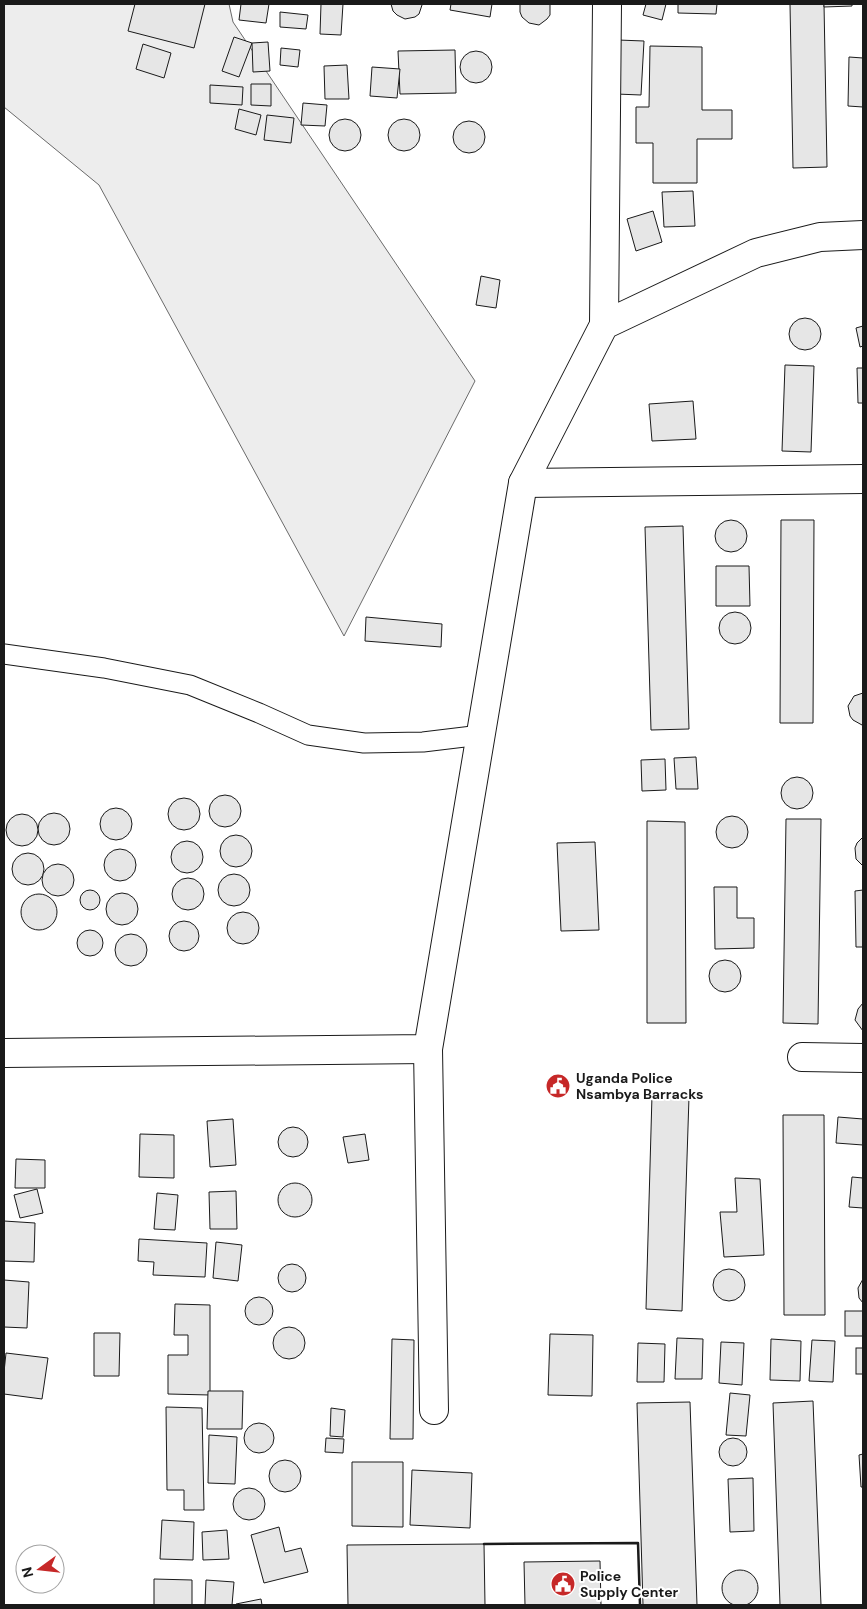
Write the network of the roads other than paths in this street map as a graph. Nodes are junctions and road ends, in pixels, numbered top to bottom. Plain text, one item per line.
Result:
1 (607, 4) edge
2 (863, 235) edge
3 (604, 325) junction
4 (863, 479) edge
5 (523, 483) junction
6 (4, 654) edge
7 (480, 735) junction
8 (428, 1049) junction
9 (4, 1053) edge
10 (802, 1057) dead end
11 (863, 1058) edge
12 (434, 1410) dead end

1 - 3 street
2 - 3 street
3 - 5 street
4 - 5 street
5 - 7 street
6 - 7 lane
7 - 8 street
8 - 9 street
8 - 12 street
10 - 11 street

